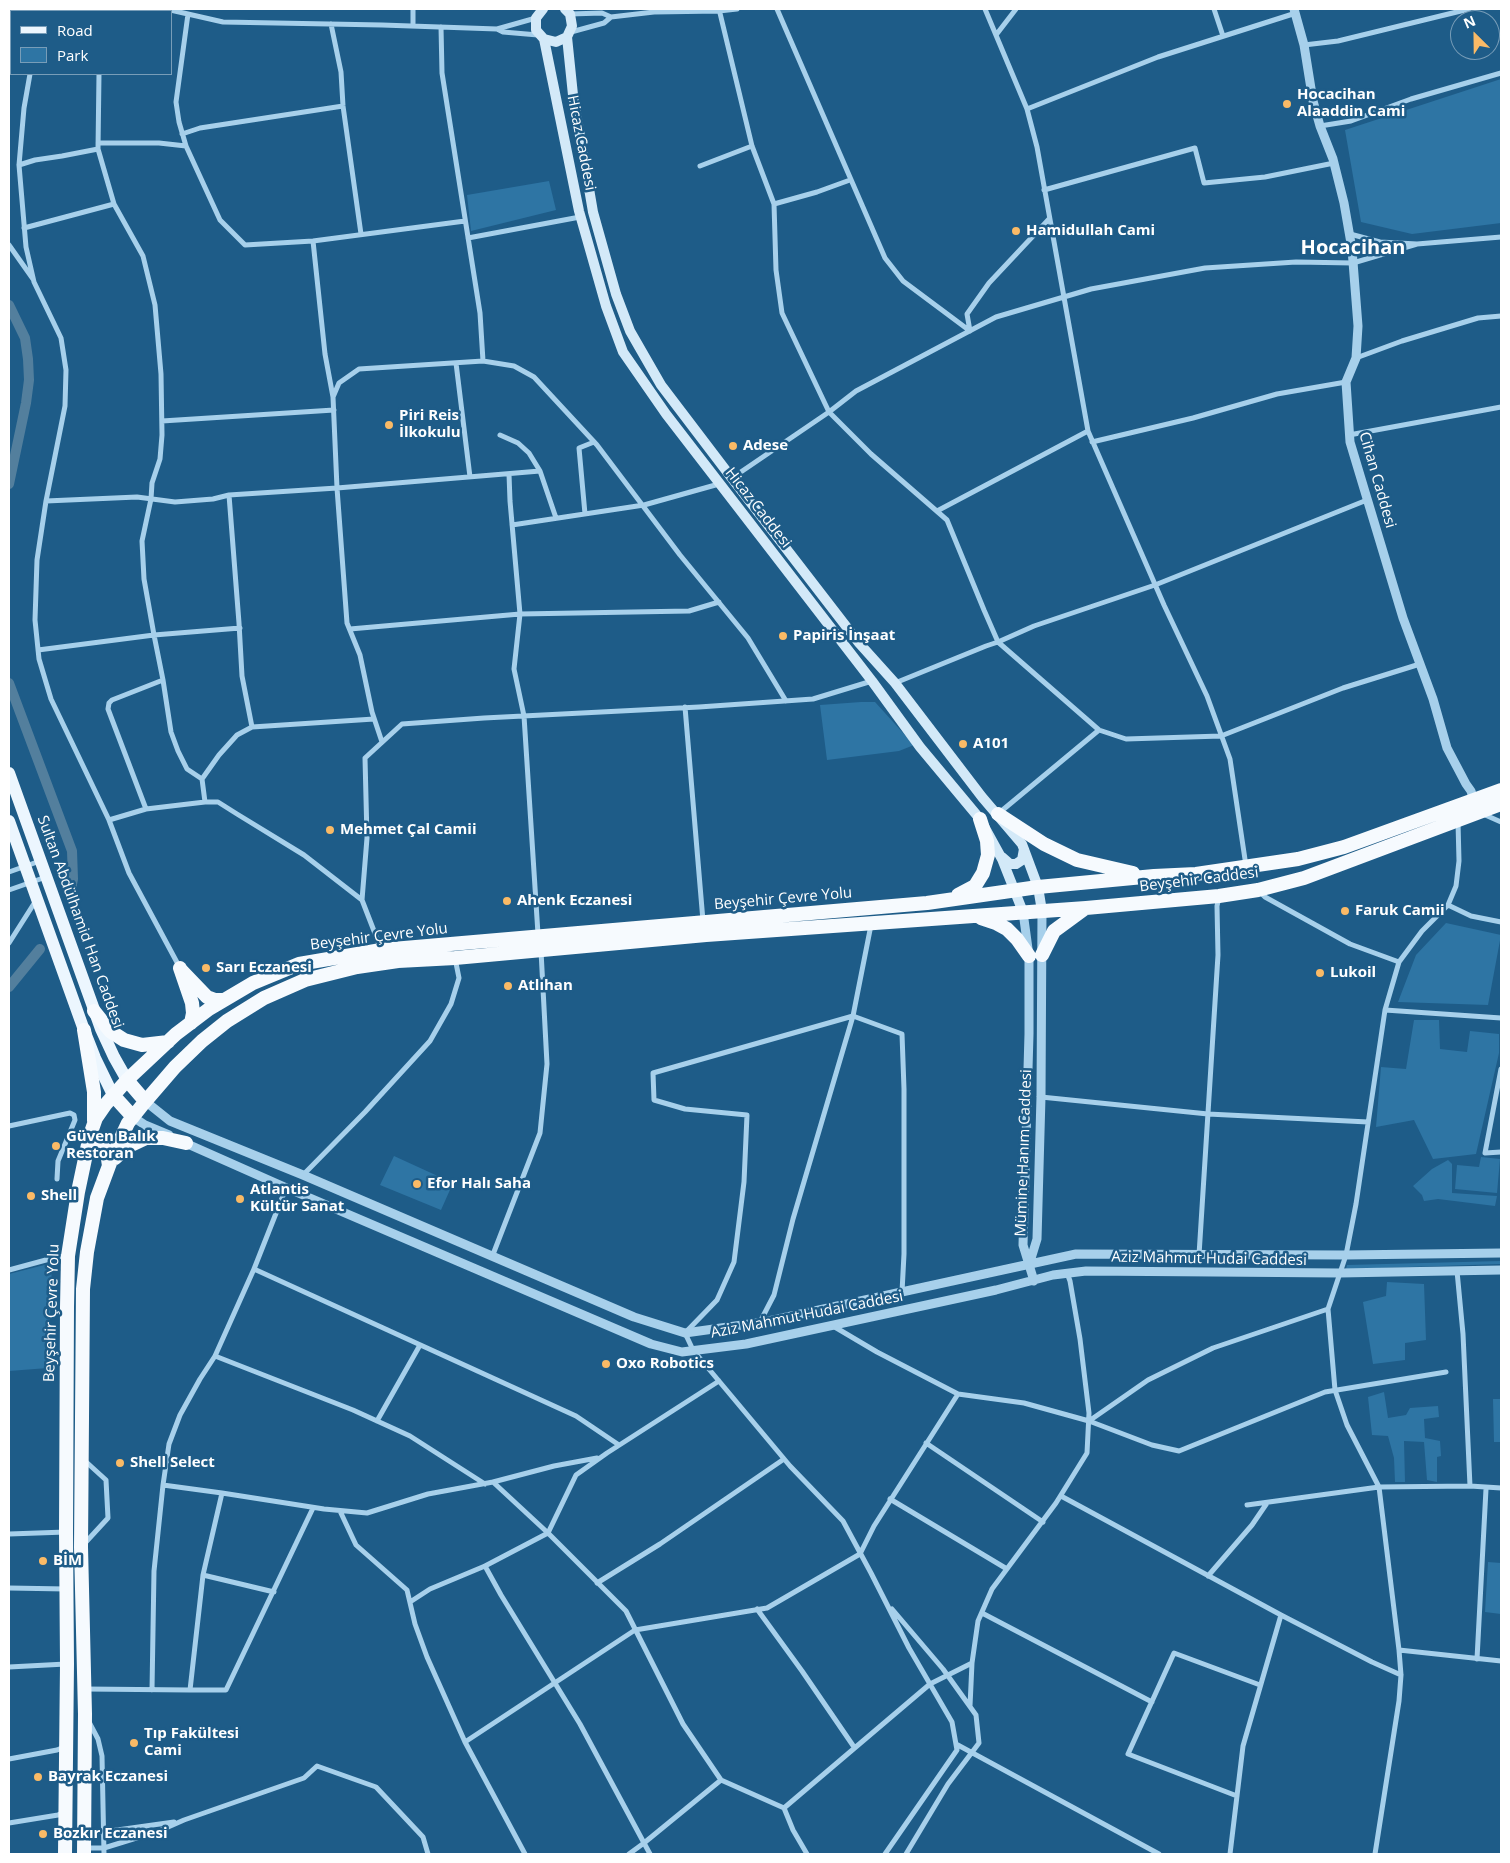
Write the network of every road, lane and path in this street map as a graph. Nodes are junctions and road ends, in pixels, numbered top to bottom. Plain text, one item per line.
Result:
1 (413, 9) edge
2 (738, 9) edge
3 (777, 9) edge
4 (984, 9) edge
5 (1016, 9) edge
6 (1214, 9) edge
7 (1469, 9) edge
8 (172, 10) edge
9 (567, 10) edge
10 (720, 10) edge
11 (1295, 11) edge
12 (539, 12) edge
13 (188, 14) junction
14 (611, 17) junction
15 (331, 24) junction
16 (413, 26) junction
17 (440, 27) junction
18 (497, 29) junction
19 (569, 35) junction
20 (996, 35) junction
21 (1223, 36) junction
22 (542, 37) junction
23 (1304, 45) junction
24 (1501, 73) edge
25 (30, 75) edge
26 (99, 75) edge
27 (343, 106) junction
28 (1027, 109) junction
29 (1320, 126) junction
30 (182, 134) junction
31 (98, 146) junction
32 (186, 146) junction
33 (752, 146) junction
34 (1334, 163) junction
35 (19, 165) junction
36 (700, 166) dead end
37 (850, 180) junction
38 (1044, 190) junction
39 (114, 204) junction
40 (774, 204) junction
41 (580, 217) junction
42 (1049, 219) junction
43 (465, 221) junction
44 (24, 228) junction
45 (361, 234) junction
46 (1350, 234) junction
47 (1501, 237) edge
48 (468, 238) junction
49 (313, 240) junction
50 (1418, 244) junction
51 (9, 245) edge
52 (1353, 263) junction
53 (34, 282) junction
54 (1063, 297) junction
55 (1501, 316) edge
56 (970, 331) junction
57 (1356, 358) junction
58 (483, 361) junction
59 (456, 362) junction
60 (1346, 382) junction
61 (333, 397) junction
62 (1501, 407) edge
63 (334, 410) junction
64 (829, 412) junction
65 (162, 421) junction
66 (1088, 431) junction
67 (1348, 435) junction
68 (500, 436) dead end
69 (594, 442) junction
70 (1092, 442) junction
71 (540, 472) junction
72 (509, 474) junction
73 (470, 477) junction
74 (732, 478) junction
75 (720, 484) junction
76 (338, 488) junction
77 (229, 495) junction
78 (151, 499) junction
79 (1367, 500) junction
80 (46, 501) junction
81 (644, 505) junction
82 (937, 511) junction
83 (585, 514) junction
84 (556, 518) junction
85 (512, 525) junction
86 (1155, 585) junction
87 (718, 602) junction
88 (520, 614) junction
89 (240, 628) junction
90 (350, 629) junction
91 (154, 635) junction
92 (998, 642) junction
93 (38, 650) junction
94 (1420, 664) junction
95 (163, 680) junction
96 (872, 681) junction
97 (894, 683) junction
98 (786, 701) junction
99 (685, 707) junction
100 (524, 716) junction
101 (374, 719) junction
102 (252, 727) junction
103 (1099, 730) junction
104 (1221, 736) junction
105 (382, 742) junction
106 (9, 773) edge
107 (202, 780) junction
108 (1501, 790) edge
109 (205, 802) junction
110 (1501, 804) edge
111 (1477, 807) junction
112 (146, 809) junction
113 (998, 814) junction
114 (980, 819) junction
115 (109, 820) junction
116 (1458, 821) junction
117 (1501, 822) edge
118 (10, 830) edge
119 (1024, 848) junction
120 (1001, 856) junction
121 (41, 861) junction
122 (25, 867) junction
123 (1246, 868) junction
124 (9, 872) edge
125 (1154, 876) junction
126 (46, 877) junction
127 (31, 883) junction
128 (1038, 887) junction
129 (9, 890) edge
130 (1016, 890) junction
131 (1258, 890) junction
132 (1219, 896) junction
133 (949, 899) junction
134 (36, 900) junction
135 (362, 900) junction
136 (1448, 905) junction
137 (1086, 908) junction
138 (1042, 911) junction
139 (1024, 912) junction
140 (976, 916) junction
141 (1501, 922) edge
142 (703, 923) junction
143 (871, 924) junction
144 (9, 943) edge
145 (540, 944) junction
146 (381, 950) junction
147 (1035, 956) junction
148 (455, 958) junction
149 (1399, 962) junction
150 (180, 968) junction
151 (224, 1000) junction
152 (94, 1010) junction
153 (1385, 1010) junction
154 (853, 1016) junction
155 (1501, 1018) edge
156 (191, 1023) junction
157 (84, 1030) junction
158 (168, 1042) junction
159 (154, 1055) junction
160 (175, 1067) junction
161 (1501, 1069) edge
162 (127, 1080) junction
163 (113, 1095) junction
164 (1041, 1097) junction
165 (145, 1101) junction
166 (1208, 1114) junction
167 (133, 1117) junction
168 (1368, 1122) junction
169 (94, 1125) junction
170 (9, 1126) edge
171 (186, 1143) junction
172 (1501, 1152) edge
173 (86, 1156) junction
174 (110, 1164) junction
175 (303, 1175) junction
176 (57, 1179) dead end
177 (286, 1188) junction
178 (1501, 1253) edge
179 (1199, 1255) junction
180 (1346, 1255) junction
181 (68, 1256) junction
182 (492, 1257) junction
183 (1029, 1265) junction
184 (254, 1269) junction
185 (9, 1270) edge
186 (1501, 1270) edge
187 (1457, 1271) junction
188 (1067, 1274) junction
189 (1340, 1274) junction
190 (1034, 1281) junction
191 (902, 1292) junction
192 (1328, 1309) junction
193 (760, 1323) junction
194 (833, 1325) junction
195 (685, 1333) junction
196 (420, 1344) junction
197 (693, 1350) junction
198 (215, 1356) junction
199 (1446, 1372) dead end
200 (719, 1381) junction
201 (1334, 1390) junction
202 (958, 1394) junction
203 (377, 1421) junction
204 (1089, 1421) junction
205 (926, 1443) junction
206 (619, 1445) junction
207 (82, 1458) junction
208 (599, 1458) junction
209 (784, 1459) junction
210 (493, 1482) junction
211 (485, 1484) junction
212 (163, 1485) junction
213 (1470, 1486) junction
214 (1378, 1487) junction
215 (1486, 1488) junction
216 (1501, 1488) edge
217 (222, 1493) junction
218 (1061, 1496) junction
219 (890, 1499) junction
220 (1267, 1503) junction
221 (1247, 1506) dead end
222 (313, 1508) junction
223 (340, 1511) junction
224 (1043, 1522) junction
225 (66, 1532) junction
226 (548, 1533) junction
227 (9, 1534) edge
228 (81, 1547) junction
229 (860, 1554) junction
230 (485, 1566) junction
231 (1007, 1569) junction
232 (203, 1575) junction
233 (1208, 1576) junction
234 (597, 1582) junction
235 (9, 1588) edge
236 (68, 1589) junction
237 (274, 1592) junction
238 (410, 1602) junction
239 (886, 1602) junction
240 (757, 1610) junction
241 (982, 1613) junction
242 (1281, 1616) junction
243 (635, 1630) junction
244 (1399, 1650) junction
245 (1477, 1659) junction
246 (1501, 1660) edge
247 (972, 1663) junction
248 (68, 1664) junction
249 (9, 1667) edge
250 (1401, 1675) junction
251 (948, 1676) junction
252 (555, 1684) junction
253 (930, 1684) junction
254 (1260, 1686) junction
255 (84, 1689) junction
256 (152, 1690) junction
257 (190, 1690) junction
258 (1152, 1702) junction
259 (970, 1707) junction
260 (85, 1714) junction
261 (465, 1742) junction
262 (956, 1744) junction
263 (66, 1746) junction
264 (854, 1747) junction
265 (972, 1752) junction
266 (9, 1759) edge
267 (721, 1780) junction
268 (1237, 1796) junction
269 (784, 1808) junction
270 (65, 1811) junction
271 (184, 1820) junction
272 (9, 1822) edge
273 (85, 1829) junction
274 (103, 1832) junction
275 (644, 1843) junction
276 (104, 1848) junction
277 (84, 1851) edge
278 (65, 1854) edge
279 (104, 1854) edge
280 (428, 1854) edge
281 (524, 1854) edge
282 (629, 1854) edge
283 (650, 1854) edge
284 (807, 1854) edge
285 (885, 1854) edge
286 (906, 1854) edge
287 (1159, 1854) edge
288 (1230, 1854) edge
289 (1375, 1854) edge

1 - 16 street
2 - 10 street
3 - 37 street
4 - 20 street
5 - 20 street
6 - 21 street
7 - 23 street
8 - 13 street
9 - 14 street
9 - 19 main road, Hicaz Caddesi
10 - 14 street
10 - 33 street
11 - 21 street
11 - 23 street, Cihan Caddesi
12 - 18 street
12 - 22 main road, Hicaz Caddesi
13 - 15 street
13 - 30 street
14 - 19 street
15 - 16 street
15 - 27 street
16 - 17 street
17 - 18 street
17 - 43 street
18 - 22 street
19 - 22 main road
19 - 74 main road, Hicaz Caddesi
20 - 28 street
21 - 28 street
22 - 41 main road, Hicaz Caddesi
23 - 29 street, Cihan Caddesi
24 - 29 street
25 - 35 street
26 - 31 street
27 - 30 street
27 - 45 street
28 - 38 street
29 - 34 street, Cihan Caddesi
30 - 32 street
31 - 32 street
31 - 35 street
31 - 39 street
32 - 49 street
33 - 36 street
33 - 40 street
34 - 38 street
34 - 46 street, Cihan Caddesi
35 - 44 street
37 - 40 street
37 - 56 street
38 - 42 street
39 - 44 street
39 - 65 street
40 - 64 street
41 - 48 street
41 - 75 main road, Hicaz Caddesi
42 - 54 street
42 - 56 street
43 - 45 street
43 - 48 street
44 - 53 street
45 - 49 street
46 - 50 street
46 - 52 street, Cihan Caddesi
47 - 50 street
48 - 58 street
49 - 61 street
50 - 52 street
51 - 53 street
52 - 54 street
52 - 57 street, Cihan Caddesi
53 - 80 street
54 - 56 street
54 - 66 street
55 - 57 street
56 - 64 street
57 - 60 street, Cihan Caddesi
58 - 59 street
58 - 69 street
59 - 61 street
59 - 73 street
60 - 67 street, Cihan Caddesi
60 - 70 street
61 - 63 street
62 - 67 street
63 - 65 street
63 - 76 street
64 - 74 street
64 - 82 street
65 - 78 street
66 - 70 street
66 - 82 street
67 - 79 street, Cihan Caddesi
68 - 71 street
69 - 81 street
69 - 83 street
70 - 86 street
71 - 72 street
71 - 84 street
72 - 73 street
72 - 85 street
73 - 76 street
74 - 97 main road, Hicaz Caddesi
75 - 81 street
75 - 96 main road, Hicaz Caddesi
76 - 77 street
76 - 90 street
77 - 78 street
77 - 89 street
78 - 80 street
78 - 91 street
79 - 86 street
79 - 94 street, Cihan Caddesi
80 - 93 street
81 - 83 street
81 - 87 street
82 - 92 street
83 - 84 street
84 - 85 street
85 - 88 street
86 - 92 street
86 - 104 street
87 - 88 street
87 - 98 street
88 - 90 street
88 - 100 street
89 - 91 street
89 - 102 street
90 - 101 street
91 - 93 street
91 - 95 street
92 - 97 street
92 - 103 street
93 - 115 street
94 - 104 street
94 - 111 street, Cihan Caddesi
95 - 107 street
95 - 112 street
96 - 98 street
96 - 114 main road, Hicaz Caddesi
97 - 113 main road, Hicaz Caddesi
98 - 99 street
99 - 100 street
99 - 142 street
100 - 105 street
100 - 145 street
101 - 102 street
101 - 105 street
102 - 107 street
103 - 104 street
103 - 113 street
104 - 123 street
105 - 135 street
106 - 121 main road, Sultan Abdülhamid Han Caddesi
107 - 109 street
108 - 111 highway, Beyşehir Caddesi
109 - 112 street
109 - 135 street
110 - 111 highway, Beyşehir Caddesi
111 - 116 highway, Beyşehir Caddesi
111 - 117 street
111 - 123 highway, Beyşehir Caddesi
112 - 115 street
113 - 119 main road, Hicaz Caddesi
113 - 125 highway
114 - 120 main road, Hicaz Caddesi
114 - 133 highway
115 - 150 street
116 - 131 highway, Beyşehir Caddesi
116 - 136 street
118 - 122 main road
119 - 120 main road
119 - 128 main road, Hicaz Caddesi
120 - 130 main road, Hicaz Caddesi
121 - 122 street
121 - 126 main road, Sultan Abdülhamid Han Caddesi
122 - 124 street
122 - 127 main road
123 - 125 highway, Beyşehir Caddesi
125 - 128 highway, Beyşehir Caddesi
126 - 127 street
126 - 152 main road, Sultan Abdülhamid Han Caddesi
127 - 129 street
127 - 134 main road
128 - 130 highway, Beyşehir Çevre Yolu
128 - 138 main road, Hicaz Caddesi
130 - 133 highway, Beyşehir Çevre Yolu
130 - 139 main road, Hicaz Caddesi
131 - 132 highway, Beyşehir Caddesi
131 - 149 street
132 - 137 highway, Beyşehir Caddesi
132 - 166 street
133 - 142 highway, Beyşehir Çevre Yolu
134 - 144 street
134 - 157 main road
135 - 146 street
136 - 141 street
136 - 149 street
137 - 138 highway, Beyşehir Caddesi
137 - 147 highway
138 - 139 highway, Beyşehir Caddesi
138 - 147 street, Mümine Hanım Caddesi
139 - 140 highway, Beyşehir Caddesi
139 - 147 street, Hicaz Caddesi
140 - 143 highway, Beyşehir Çevre Yolu
140 - 147 highway
142 - 145 highway, Beyşehir Çevre Yolu
143 - 145 highway, Beyşehir Çevre Yolu
143 - 154 street
145 - 146 highway, Beyşehir Çevre Yolu
145 - 148 highway, Beyşehir Çevre Yolu
145 - 182 street
146 - 151 highway, Beyşehir Çevre Yolu
147 - 164 street, Mümine Hanım Caddesi
147 - 183 street, Mümine Hanım Caddesi
148 - 160 highway, Beyşehir Çevre Yolu
148 - 175 street
149 - 153 street
150 - 151 highway
150 - 156 highway
151 - 156 highway, Beyşehir Çevre Yolu
152 - 158 highway
152 - 162 main road, Sultan Abdülhamid Han Caddesi
153 - 155 street
153 - 168 street
154 - 191 street
154 - 193 street
154 - 195 street
156 - 158 highway, Beyşehir Çevre Yolu
157 - 163 main road
157 - 169 highway
158 - 159 highway, Beyşehir Çevre Yolu
159 - 160 highway
159 - 162 highway, Beyşehir Çevre Yolu
160 - 165 highway, Beyşehir Çevre Yolu
161 - 172 street
162 - 163 highway, Beyşehir Çevre Yolu
162 - 165 highway
163 - 167 highway
163 - 169 highway, Beyşehir Çevre Yolu
164 - 166 street
164 - 183 street, Mümine Hanım Caddesi
165 - 167 highway, Beyşehir Çevre Yolu
165 - 175 street, Aziz Mahmut Hudai Caddesi
166 - 168 street
166 - 179 street
167 - 171 street, Aziz Mahmut Hudai Caddesi
167 - 174 highway, Beyşehir Çevre Yolu
168 - 180 street
169 - 173 highway, Beyşehir Çevre Yolu
170 - 176 street
171 - 174 highway
171 - 177 street, Aziz Mahmut Hudai Caddesi
173 - 174 highway
173 - 181 highway, Beyşehir Çevre Yolu
174 - 207 highway, Beyşehir Çevre Yolu
175 - 182 street, Aziz Mahmut Hudai Caddesi
177 - 184 street
177 - 197 street, Aziz Mahmut Hudai Caddesi
178 - 180 street, Aziz Mahmut Hudai Caddesi
179 - 180 street, Aziz Mahmut Hudai Caddesi
179 - 183 street, Aziz Mahmut Hudai Caddesi
180 - 189 street
181 - 185 street
181 - 225 highway, Beyşehir Çevre Yolu
182 - 195 street, Aziz Mahmut Hudai Caddesi
183 - 190 street
183 - 191 street, Aziz Mahmut Hudai Caddesi
184 - 196 street
184 - 198 street
186 - 187 street, Aziz Mahmut Hudai Caddesi
187 - 189 street, Aziz Mahmut Hudai Caddesi
187 - 213 street
188 - 189 street, Aziz Mahmut Hudai Caddesi
188 - 190 street, Aziz Mahmut Hudai Caddesi
188 - 204 street
189 - 192 street
190 - 194 street, Aziz Mahmut Hudai Caddesi
191 - 193 street, Aziz Mahmut Hudai Caddesi
192 - 201 street
192 - 204 street
193 - 195 street, Aziz Mahmut Hudai Caddesi
194 - 197 street, Aziz Mahmut Hudai Caddesi
194 - 202 street
195 - 197 street
196 - 203 street
196 - 206 street
197 - 200 street
198 - 203 street
198 - 212 street
199 - 201 street
200 - 206 street
200 - 209 street
201 - 204 street
201 - 214 street
202 - 204 street
202 - 205 street
203 - 211 street
204 - 218 street
205 - 219 street
205 - 224 street
206 - 208 street
207 - 228 highway, Beyşehir Çevre Yolu
207 - 228 street
208 - 210 street
208 - 226 street
209 - 229 street
209 - 234 street
210 - 211 street
210 - 226 street
211 - 223 street
212 - 217 street
212 - 256 street
213 - 214 street
213 - 215 street
214 - 220 street
214 - 244 street
215 - 216 street
215 - 245 street
217 - 222 street
217 - 232 street
218 - 224 street
218 - 233 street
219 - 229 street
219 - 231 street
220 - 221 street
220 - 233 street
222 - 223 street
222 - 237 street
223 - 238 street
224 - 231 street
225 - 227 street
225 - 236 highway, Beyşehir Çevre Yolu
226 - 230 street
226 - 234 street
228 - 255 highway, Beyşehir Çevre Yolu
229 - 239 street
229 - 240 street
230 - 238 street
230 - 252 street
231 - 241 street
232 - 237 street
232 - 257 street
233 - 242 street
234 - 243 street
235 - 236 street
236 - 248 highway, Beyşehir Çevre Yolu
237 - 257 street
238 - 261 street
239 - 251 street
239 - 253 street
240 - 243 street
240 - 264 street
241 - 247 street
241 - 258 street
242 - 250 street
242 - 254 street
243 - 252 street
243 - 267 street
244 - 245 street
244 - 250 street
245 - 246 street
247 - 251 street
247 - 259 street
248 - 249 street
248 - 263 highway, Beyşehir Çevre Yolu
250 - 289 street
251 - 253 street
251 - 259 street
252 - 261 street
252 - 275 street
253 - 262 street
253 - 264 street
254 - 258 street
254 - 268 street
255 - 256 street
255 - 260 highway, Beyşehir Çevre Yolu
256 - 257 street
258 - 268 street
259 - 265 street
260 - 273 highway, Beyşehir Çevre Yolu
260 - 274 street
261 - 281 street
262 - 265 street
262 - 285 street
263 - 266 street
263 - 270 highway, Beyşehir Çevre Yolu
264 - 269 street
265 - 286 street
265 - 287 street
267 - 269 street
267 - 275 street
268 - 288 street
269 - 284 street
270 - 272 street
270 - 278 highway, Beyşehir Çevre Yolu
271 - 274 street
271 - 276 street
271 - 280 street
273 - 274 street
273 - 277 highway, Beyşehir Çevre Yolu
274 - 276 street
275 - 282 street
275 - 283 street
276 - 277 street
276 - 279 street

